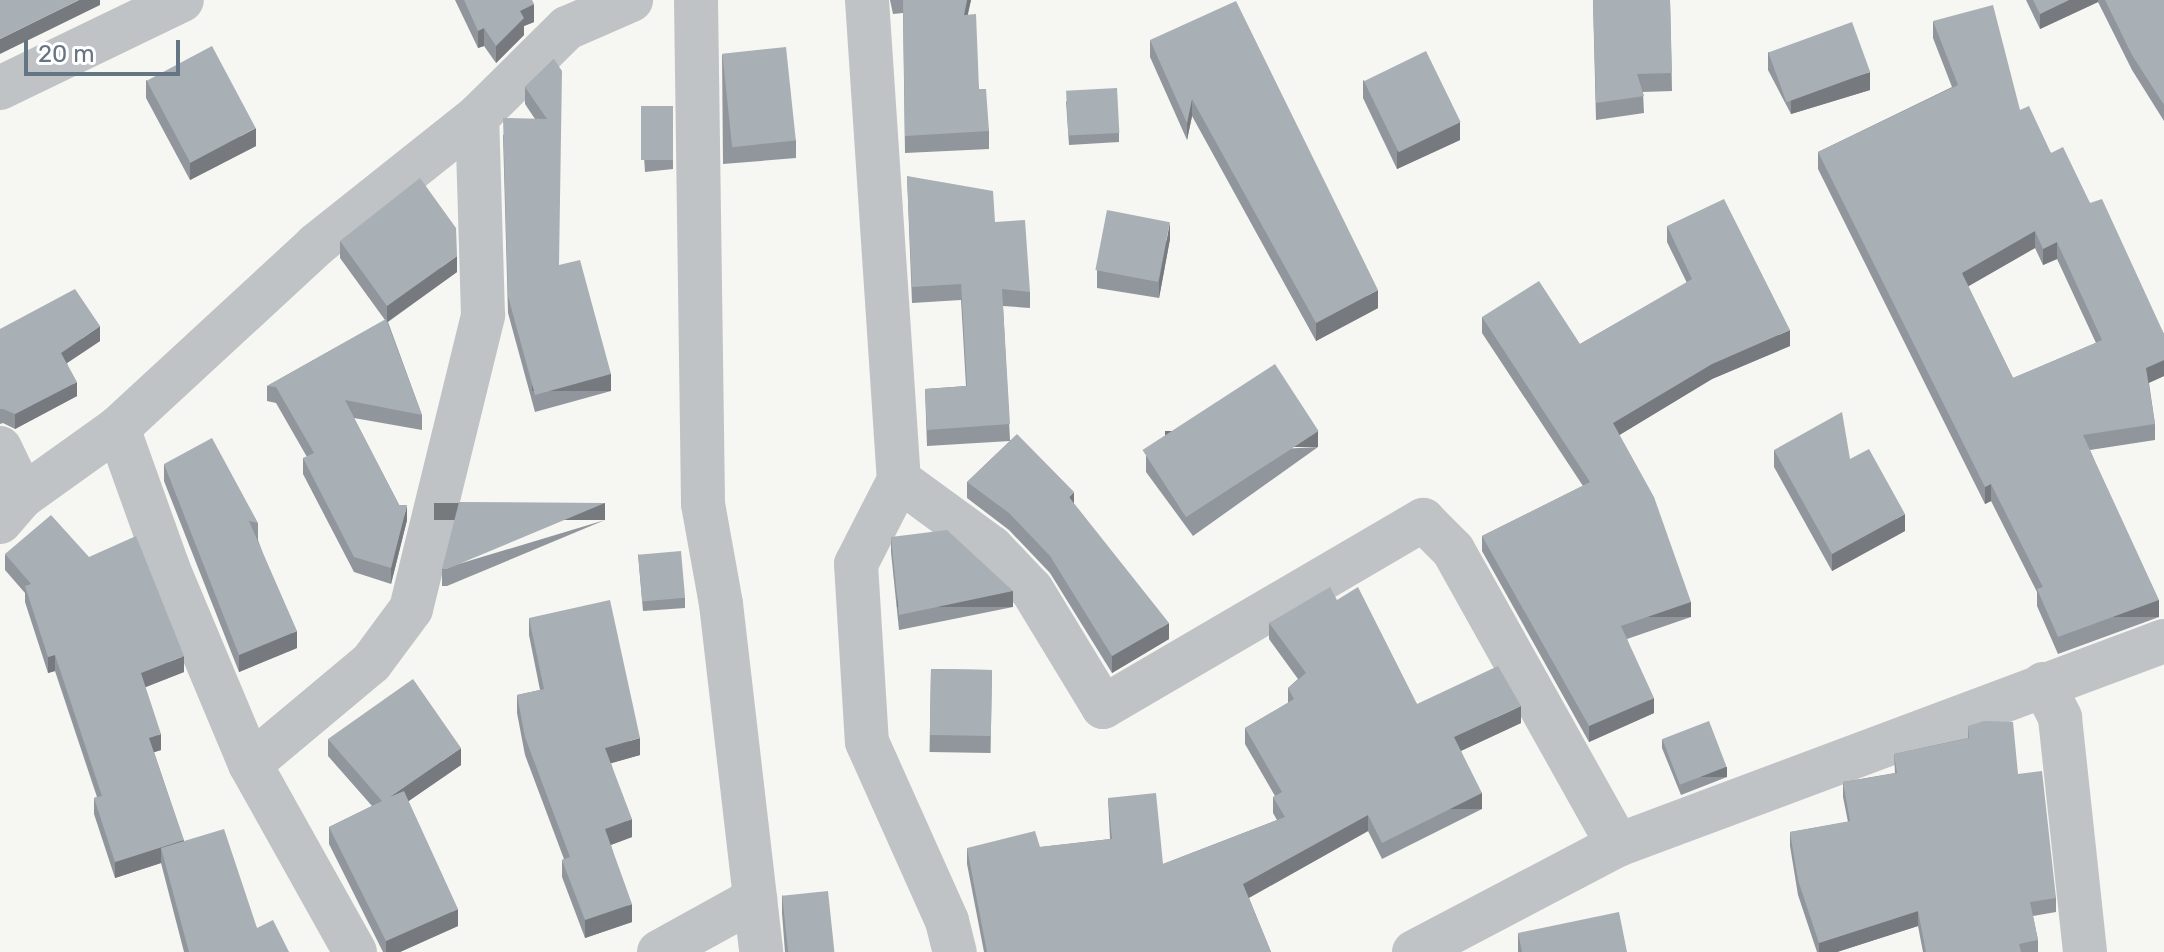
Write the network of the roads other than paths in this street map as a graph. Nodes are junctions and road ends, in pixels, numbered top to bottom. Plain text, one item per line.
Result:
1 (182, 0) edge
2 (631, 0) edge
3 (696, 0) edge
4 (867, 0) edge
5 (0, 88) edge
6 (477, 117) junction
7 (118, 428) junction
8 (0, 448) edge
9 (899, 480) junction
10 (11, 509) edge
11 (2164, 641) edge
12 (2043, 684) junction
13 (250, 764) junction
14 (1618, 845) junction
15 (755, 899) junction
16 (355, 952) edge
17 (659, 952) edge
18 (761, 952) edge
19 (955, 952) edge
20 (1414, 952) edge
21 (2085, 952) edge

1 - 5 street
2 - 6 street
3 - 15 street
4 - 9 street
6 - 7 street
6 - 13 street
7 - 10 street
7 - 13 street
8 - 10 street
9 - 14 street
9 - 19 street
11 - 12 street
12 - 14 street
12 - 21 street
13 - 16 street
14 - 20 street
15 - 17 street
15 - 18 street

